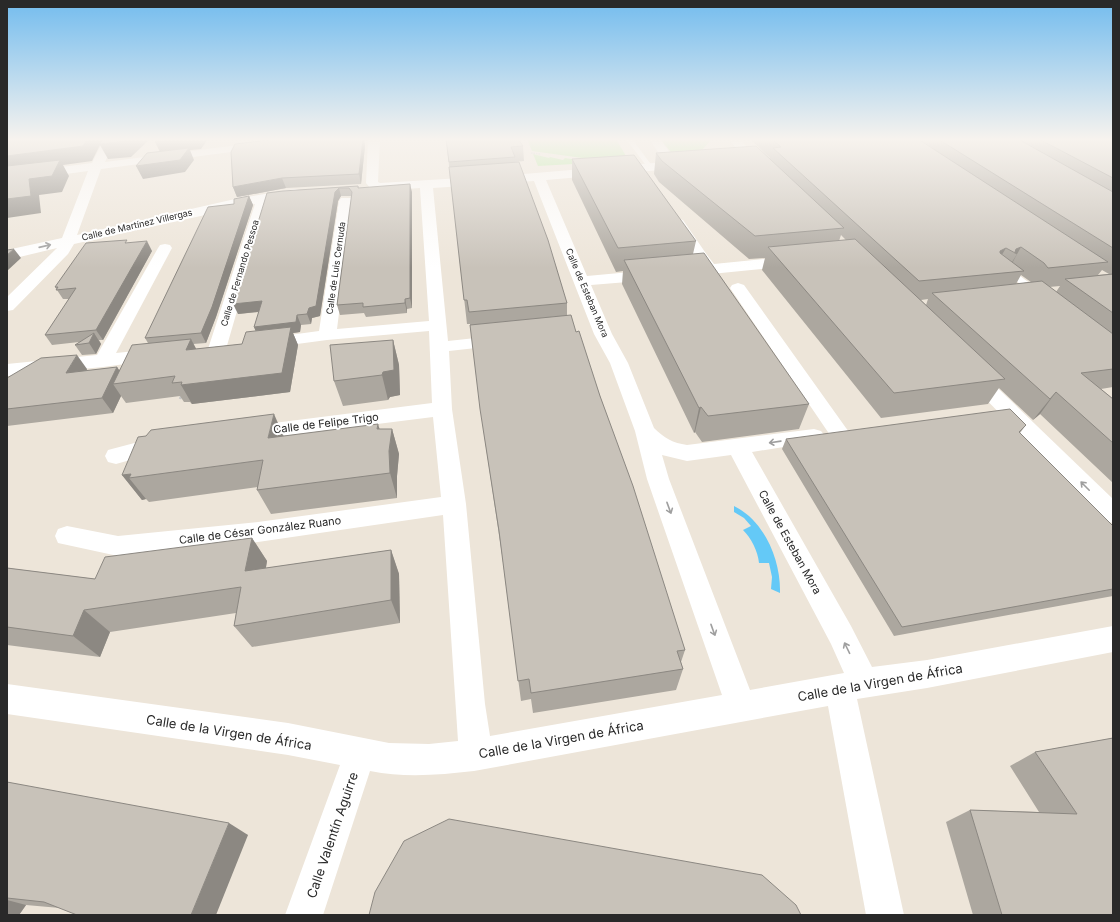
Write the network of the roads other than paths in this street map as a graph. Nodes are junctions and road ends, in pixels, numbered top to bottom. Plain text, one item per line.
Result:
1 (90, 182) edge
2 (372, 182) edge
3 (458, 182) edge
4 (541, 182) edge
5 (426, 184) junction
6 (377, 187) junction
7 (307, 192) edge
8 (263, 198) junction
9 (672, 214) edge
10 (70, 240) junction
11 (165, 248) dead end
12 (7, 255) edge
13 (806, 260) edge
14 (711, 269) junction
15 (1009, 271) edge
16 (582, 282) junction
17 (738, 288) dead end
18 (1031, 295) edge
19 (7, 306) edge
20 (437, 324) junction
21 (601, 330) junction
22 (582, 332) dead end
23 (326, 335) junction
24 (517, 339) edge
25 (439, 347) junction
26 (172, 354) edge
27 (103, 361) junction
28 (959, 361) edge
29 (7, 370) edge
30 (442, 409) junction
31 (1008, 410) junction
32 (984, 413) edge
33 (645, 431) junction
34 (236, 435) edge
35 (181, 442) edge
36 (738, 447) junction
37 (687, 453) junction
38 (116, 456) dead end
39 (658, 479) junction
40 (454, 504) junction
41 (1113, 514) edge
42 (67, 536) dead end
43 (1113, 639) edge
44 (852, 686) junction
45 (7, 699) edge
46 (741, 706) junction
47 (360, 754) junction
48 (474, 755) junction
49 (304, 915) edge
50 (885, 915) edge

1 - 10 street
2 - 6 street
3 - 5 street
4 - 16 street, Calle de Esteban Mora
5 - 6 street
5 - 20 street
6 - 23 street, Calle de Luis Cernuda
7 - 8 street, Calle de Martínez Villergas
8 - 10 street, Calle de Martínez Villergas
8 - 23 street, Calle de Fernando Pessoa
9 - 14 street
12 -> 10 street, Calle de Martínez Villergas
10 - 19 street
11 - 27 street
13 - 14 street
14 - 16 street
15 - 18 lane
16 - 21 street, Calle de Esteban Mora
17 -> 36 street
20 - 23 street
20 - 25 street
21 - 22 street
21 - 33 street, Calle de Esteban Mora
24 - 25 street
25 - 30 street
26 - 27 street
27 - 29 street
28 - 31 street
30 - 34 street, Calle de Felipe Trigo
30 - 40 street
31 - 32 street
41 -> 31 street
33 - 37 street, Calle de Esteban Mora
33 - 39 street, Calle de Esteban Mora
35 - 38 street
36 - 37 street, Calle de Esteban Mora
44 -> 36 street, Calle de Esteban Mora
37 - 39 street, Calle de Esteban Mora
39 -> 46 street, Calle de Esteban Mora
40 - 42 street, Calle de César González Ruano
40 - 48 street
43 - 44 street, Calle de la Virgen de África
44 - 46 street, Calle de la Virgen de África
44 - 50 street, Calle de Esteban Mora
45 - 47 street, Calle de la Virgen de África
46 - 48 street, Calle de la Virgen de África
47 - 48 street, Calle de la Virgen de África
47 - 49 street, Calle Valentín Aguirre

